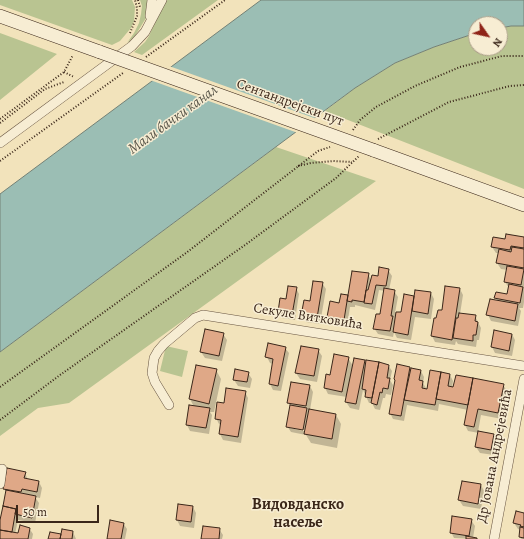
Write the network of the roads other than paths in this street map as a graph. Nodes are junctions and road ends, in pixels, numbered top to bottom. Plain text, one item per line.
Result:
1 (152, 0) edge
2 (162, 0) edge
3 (0, 16) edge
4 (150, 21) junction
5 (0, 143) edge
6 (524, 205) edge
7 (524, 366) edge
8 (524, 379) edge
9 (169, 405) dead end
10 (2, 469) dead end
11 (0, 484) edge
12 (494, 539) edge

1 - 4 street
2 - 4 street
3 - 6 main road, Сентандрејски пут, bridge
4 - 5 street
7 - 9 street, Секуле Витковића
8 - 12 street, Др Јована Андрејевића
10 - 11 street

